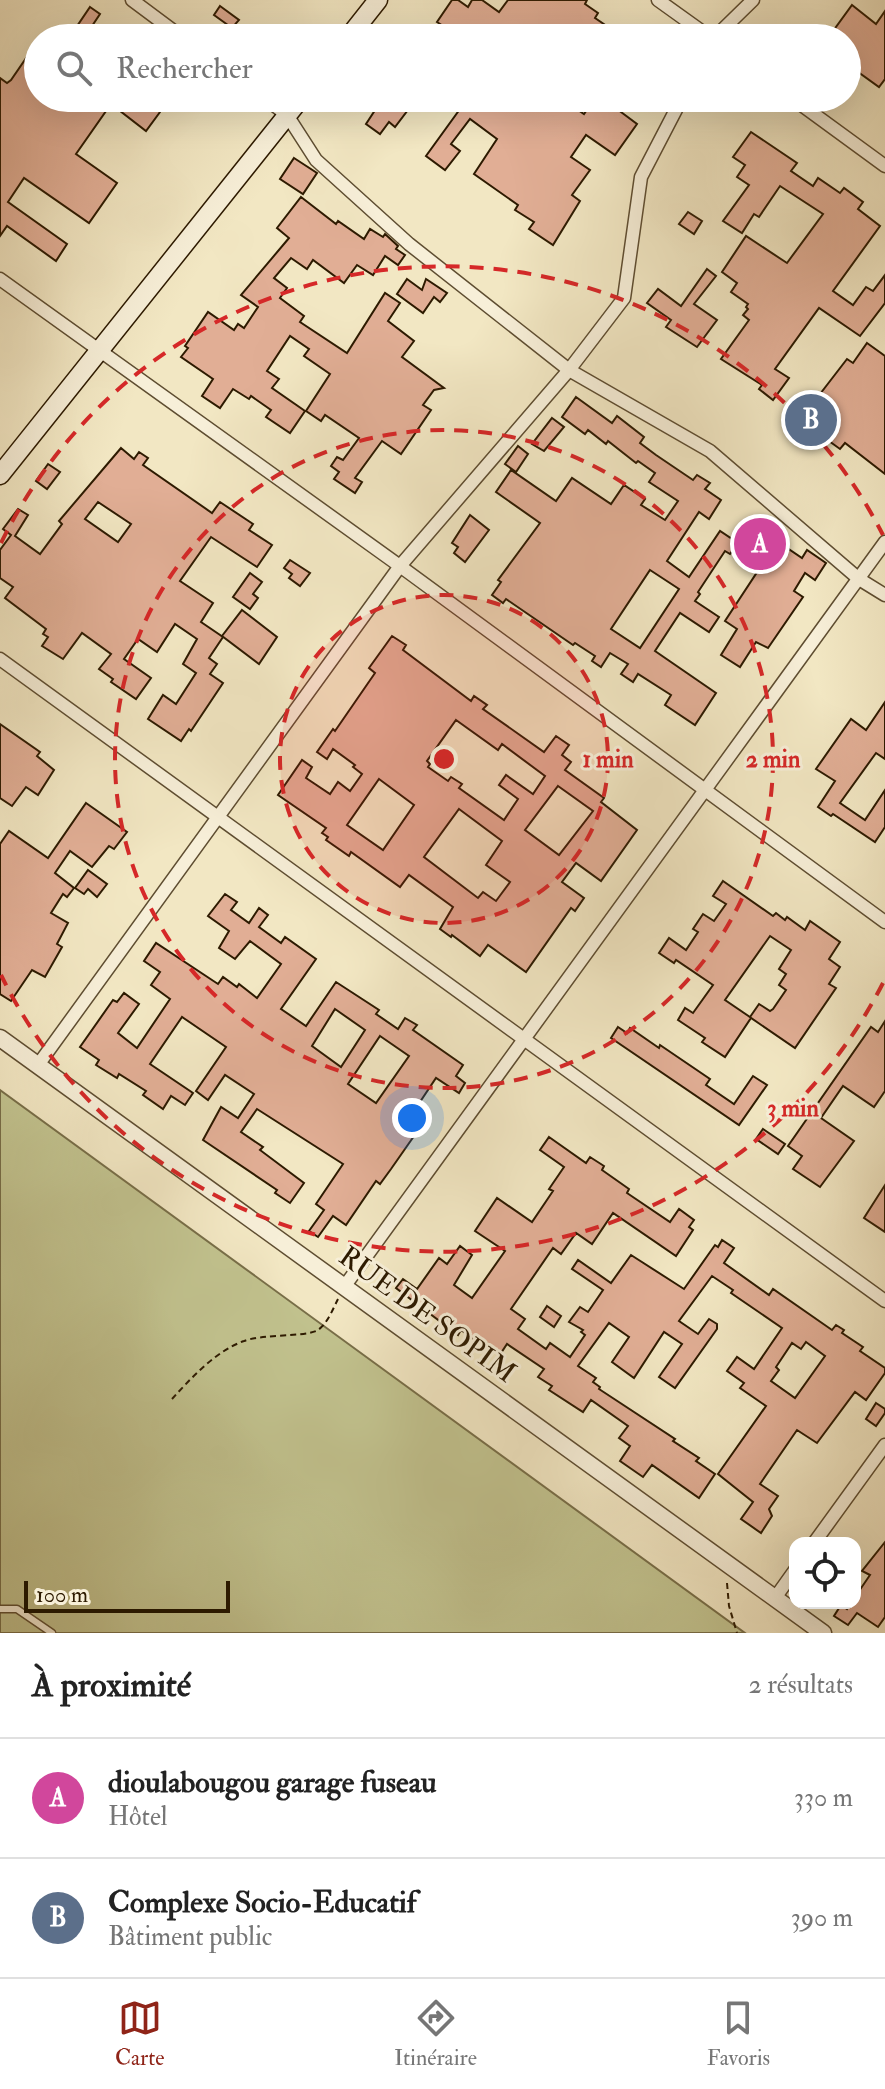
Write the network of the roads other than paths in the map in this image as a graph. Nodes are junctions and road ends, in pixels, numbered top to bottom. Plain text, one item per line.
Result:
1 (132, 0) edge
2 (378, 0) edge
3 (658, 0) edge
4 (753, 0) edge
5 (164, 24) edge
6 (359, 24) edge
7 (692, 24) edge
8 (727, 24) edge
9 (283, 112) edge
10 (289, 112) edge
11 (675, 112) edge
12 (811, 112) edge
13 (287, 115) junction
14 (885, 166) edge
15 (0, 279) edge
16 (99, 352) junction
17 (569, 370) junction
18 (0, 475) edge
19 (885, 542) edge
20 (400, 566) junction
21 (859, 579) junction
22 (885, 595) edge
23 (0, 659) edge
24 (703, 790) junction
25 (217, 817) junction
26 (885, 922) edge
27 (0, 1038) edge
28 (523, 1039) junction
29 (38, 1065) junction
30 (344, 1287) junction
31 (885, 1301) edge
32 (885, 1445) edge
33 (818, 1537) edge
34 (789, 1578) edge
35 (775, 1598) junction
36 (0, 1609) edge
37 (52, 1633) edge
38 (823, 1633) edge

1 - 5 street
2 - 6 main road
3 - 7 street
4 - 8 street
9 - 13 street
10 - 13 main road
11 - 17 street
12 - 14 street
13 - 16 main road
13 - 17 street
15 - 16 street
16 - 18 main road
16 - 20 street
17 - 20 street
17 - 21 street
19 - 21 street
20 - 24 street
20 - 25 street
21 - 22 street
21 - 24 street
23 - 25 street
24 - 26 street
24 - 28 street
25 - 28 street
25 - 29 street
27 - 29 street, RUE DE SOPIM
28 - 30 street
28 - 31 street
29 - 30 street, RUE DE SOPIM
30 - 35 street, RUE DE SOPIM
32 - 33 street
34 - 35 street
35 - 38 street, RUE DE SOPIM
36 - 37 lane

